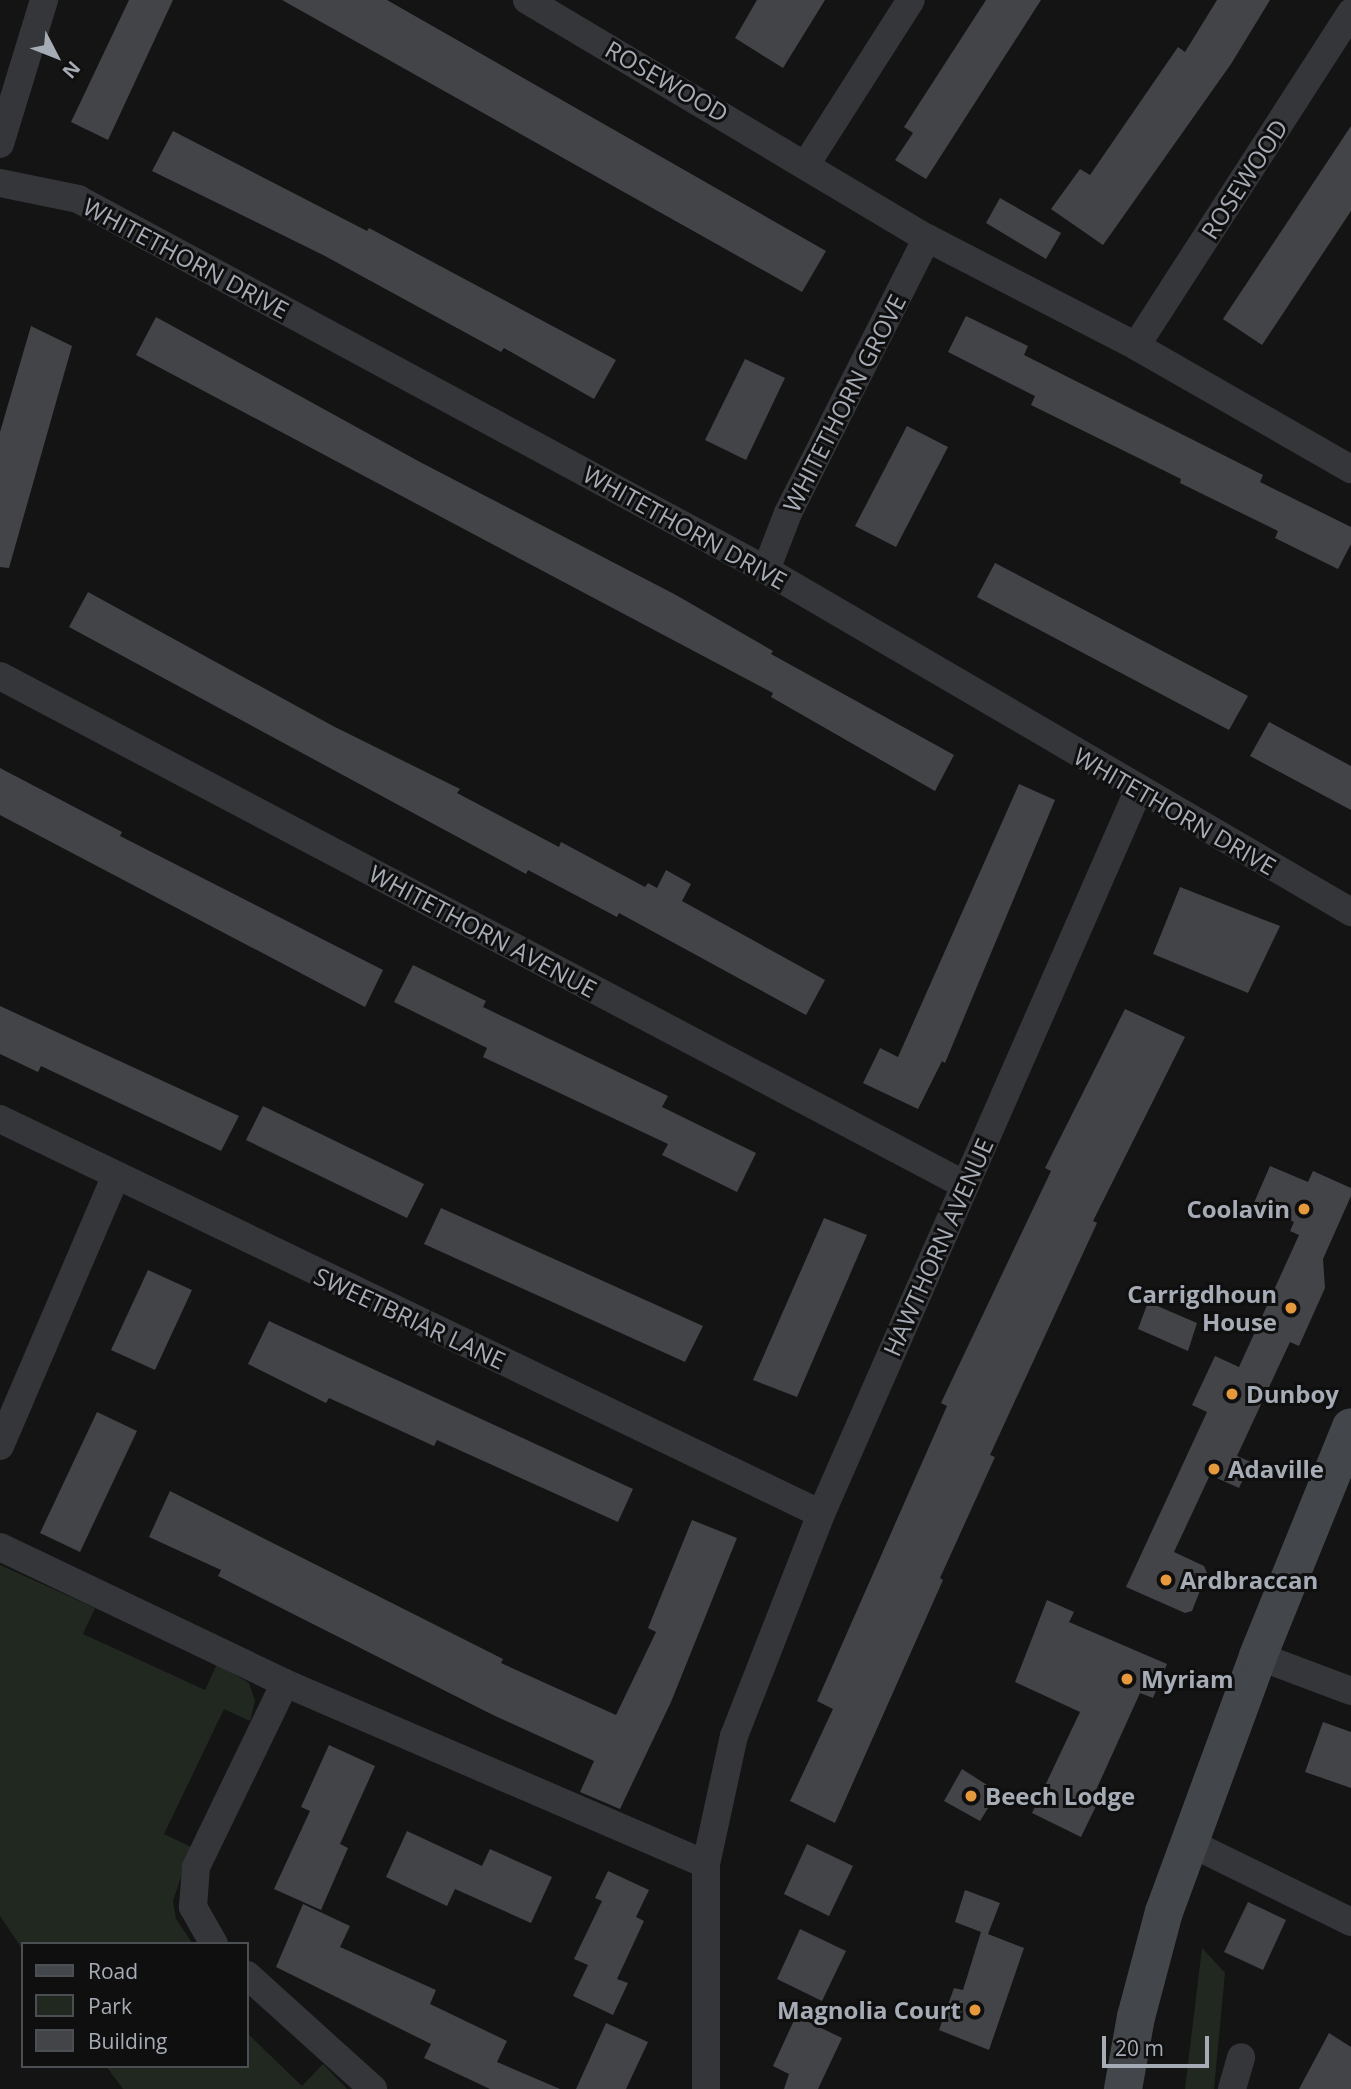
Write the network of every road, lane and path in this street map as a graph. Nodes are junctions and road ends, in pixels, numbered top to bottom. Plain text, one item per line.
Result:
1 (44, 0) edge
2 (527, 0) edge
3 (911, 0) edge
4 (1351, 12) edge
5 (0, 144) edge
6 (807, 163) junction
7 (0, 183) edge
8 (927, 237) junction
9 (1136, 346) junction
10 (1351, 469) edge
11 (766, 570) junction
12 (0, 676) edge
13 (1138, 791) junction
14 (1351, 912) edge
15 (0, 1119) edge
16 (115, 1178) junction
17 (965, 1185) junction
18 (1351, 1427) edge
19 (0, 1446) edge
20 (821, 1514) junction
21 (0, 1547) edge
22 (1258, 1656) junction
23 (285, 1683) junction
24 (1351, 1691) edge
25 (1188, 1842) junction
26 (706, 1864) junction
27 (1351, 1922) edge
28 (213, 1942) edge
29 (248, 1976) edge
30 (1241, 2057) dead end
31 (373, 2089) edge
32 (706, 2089) edge
33 (1122, 2089) edge
34 (1232, 2089) edge

1 - 5 street
2 - 6 street, ROSEWOOD
3 - 6 street
4 - 9 street, ROSEWOOD
6 - 8 street, ROSEWOOD
7 - 11 street, WHITETHORN DRIVE
8 - 9 street, ROSEWOOD
8 - 11 street, WHITETHORN GROVE
9 - 10 street, ROSEWOOD
11 - 13 street, WHITETHORN DRIVE
12 - 17 street, WHITETHORN AVENUE
13 - 14 street, WHITETHORN DRIVE
13 - 17 street, HAWTHORN AVENUE
15 - 16 street, SWEETBRIAR LANE
16 - 19 street
16 - 20 street, SWEETBRIAR LANE
17 - 20 street, HAWTHORN AVENUE
18 - 22 main road
20 - 26 street, HAWTHORN AVENUE
21 - 23 street
22 - 24 street
22 - 25 main road
23 - 26 street
23 - 28 street
25 - 27 street
25 - 33 main road
26 - 32 street, HAWTHORN AVENUE
29 - 31 street
30 - 34 street

